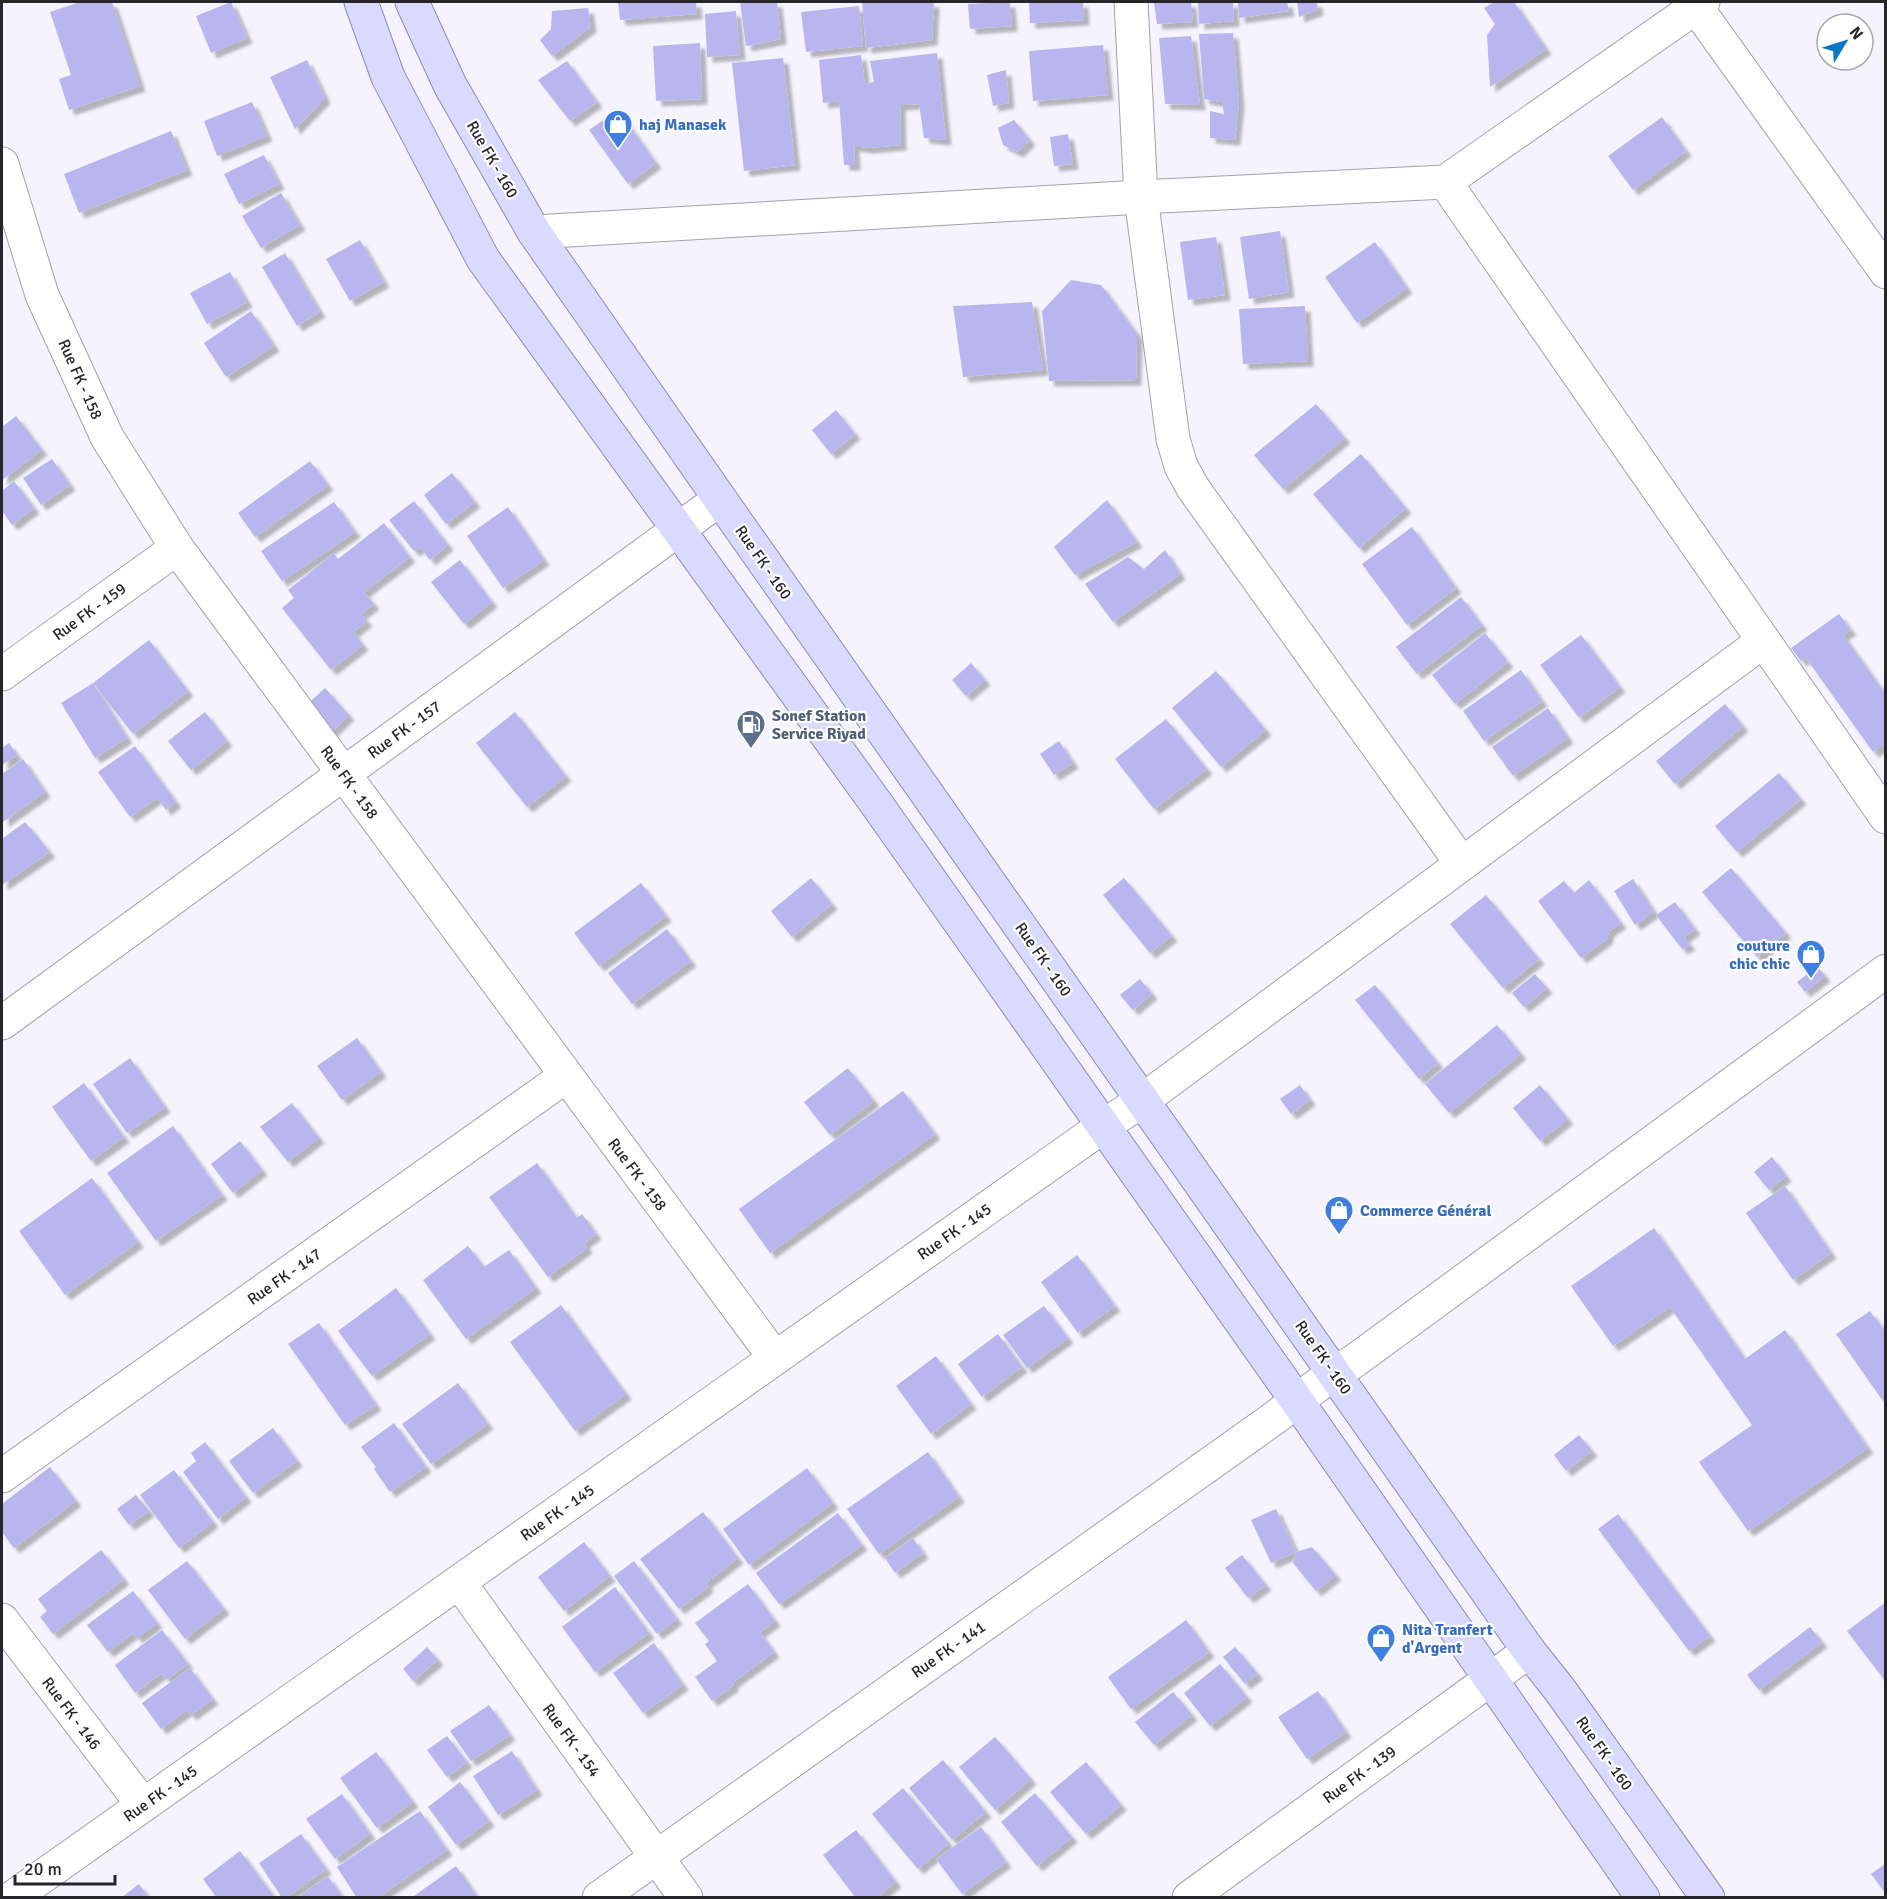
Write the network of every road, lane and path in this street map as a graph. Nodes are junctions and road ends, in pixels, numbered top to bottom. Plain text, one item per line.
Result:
1 (361, 2) edge
2 (412, 2) edge
3 (1131, 2) edge
4 (1700, 4) edge
5 (2, 164) edge
6 (1445, 182) junction
7 (1141, 197) junction
8 (534, 232) junction
9 (1886, 272) edge
10 (720, 499) junction
11 (678, 530) junction
12 (177, 548) junction
13 (1762, 642) junction
14 (2, 674) edge
15 (344, 773) junction
16 (1886, 817) edge
17 (1462, 864) junction
18 (1886, 971) edge
19 (2, 1023) edge
20 (566, 1076) junction
21 (1143, 1100) junction
22 (1102, 1126) junction
23 (775, 1358) junction
24 (1335, 1372) junction
25 (1297, 1401) junction
26 (2, 1476) edge
27 (459, 1582) junction
28 (2, 1620) edge
29 (1529, 1651) junction
30 (1490, 1680) junction
31 (143, 1805) junction
32 (656, 1857) junction
33 (12, 1898) edge
34 (599, 1898) edge
35 (686, 1898) edge
36 (1189, 1898) edge
37 (1643, 1898) edge
38 (1708, 1898) edge

1 - 11 main road
2 - 8 main road, Rue FK - 160
3 - 7 street
4 - 6 street
4 - 9 street
5 - 12 street, Rue FK - 158
6 - 7 street
6 - 13 street
7 - 8 street
7 - 17 street
8 - 10 main road, Rue FK - 160
10 - 11 street, Rue FK - 157
10 - 21 main road, Rue FK - 160
11 - 15 street, Rue FK - 157
11 - 22 main road
12 - 14 street, Rue FK - 159
12 - 15 street, Rue FK - 158
13 - 16 street
13 - 17 street, Rue FK - 145
15 - 19 street, Rue FK - 157
15 - 20 street, Rue FK - 158
17 - 21 street, Rue FK - 145
18 - 24 street, Rue FK - 141
20 - 23 street, Rue FK - 158
20 - 26 street, Rue FK - 147
21 - 22 street, Rue FK - 145
21 - 24 main road, Rue FK - 160
22 - 23 street, Rue FK - 145
22 - 25 main road
23 - 27 street, Rue FK - 145
24 - 25 street, Rue FK - 141
24 - 29 main road, Rue FK - 160
25 - 30 main road
25 - 32 street, Rue FK - 141
27 - 31 street, Rue FK - 145
27 - 32 street, Rue FK - 154
28 - 31 street, Rue FK - 146
29 - 30 street, Rue FK - 139
29 - 38 main road, Rue FK - 160
30 - 36 street, Rue FK - 139
30 - 37 main road
31 - 33 street, Rue FK - 145
32 - 34 street, Rue FK - 141
32 - 35 street, Rue FK - 154

